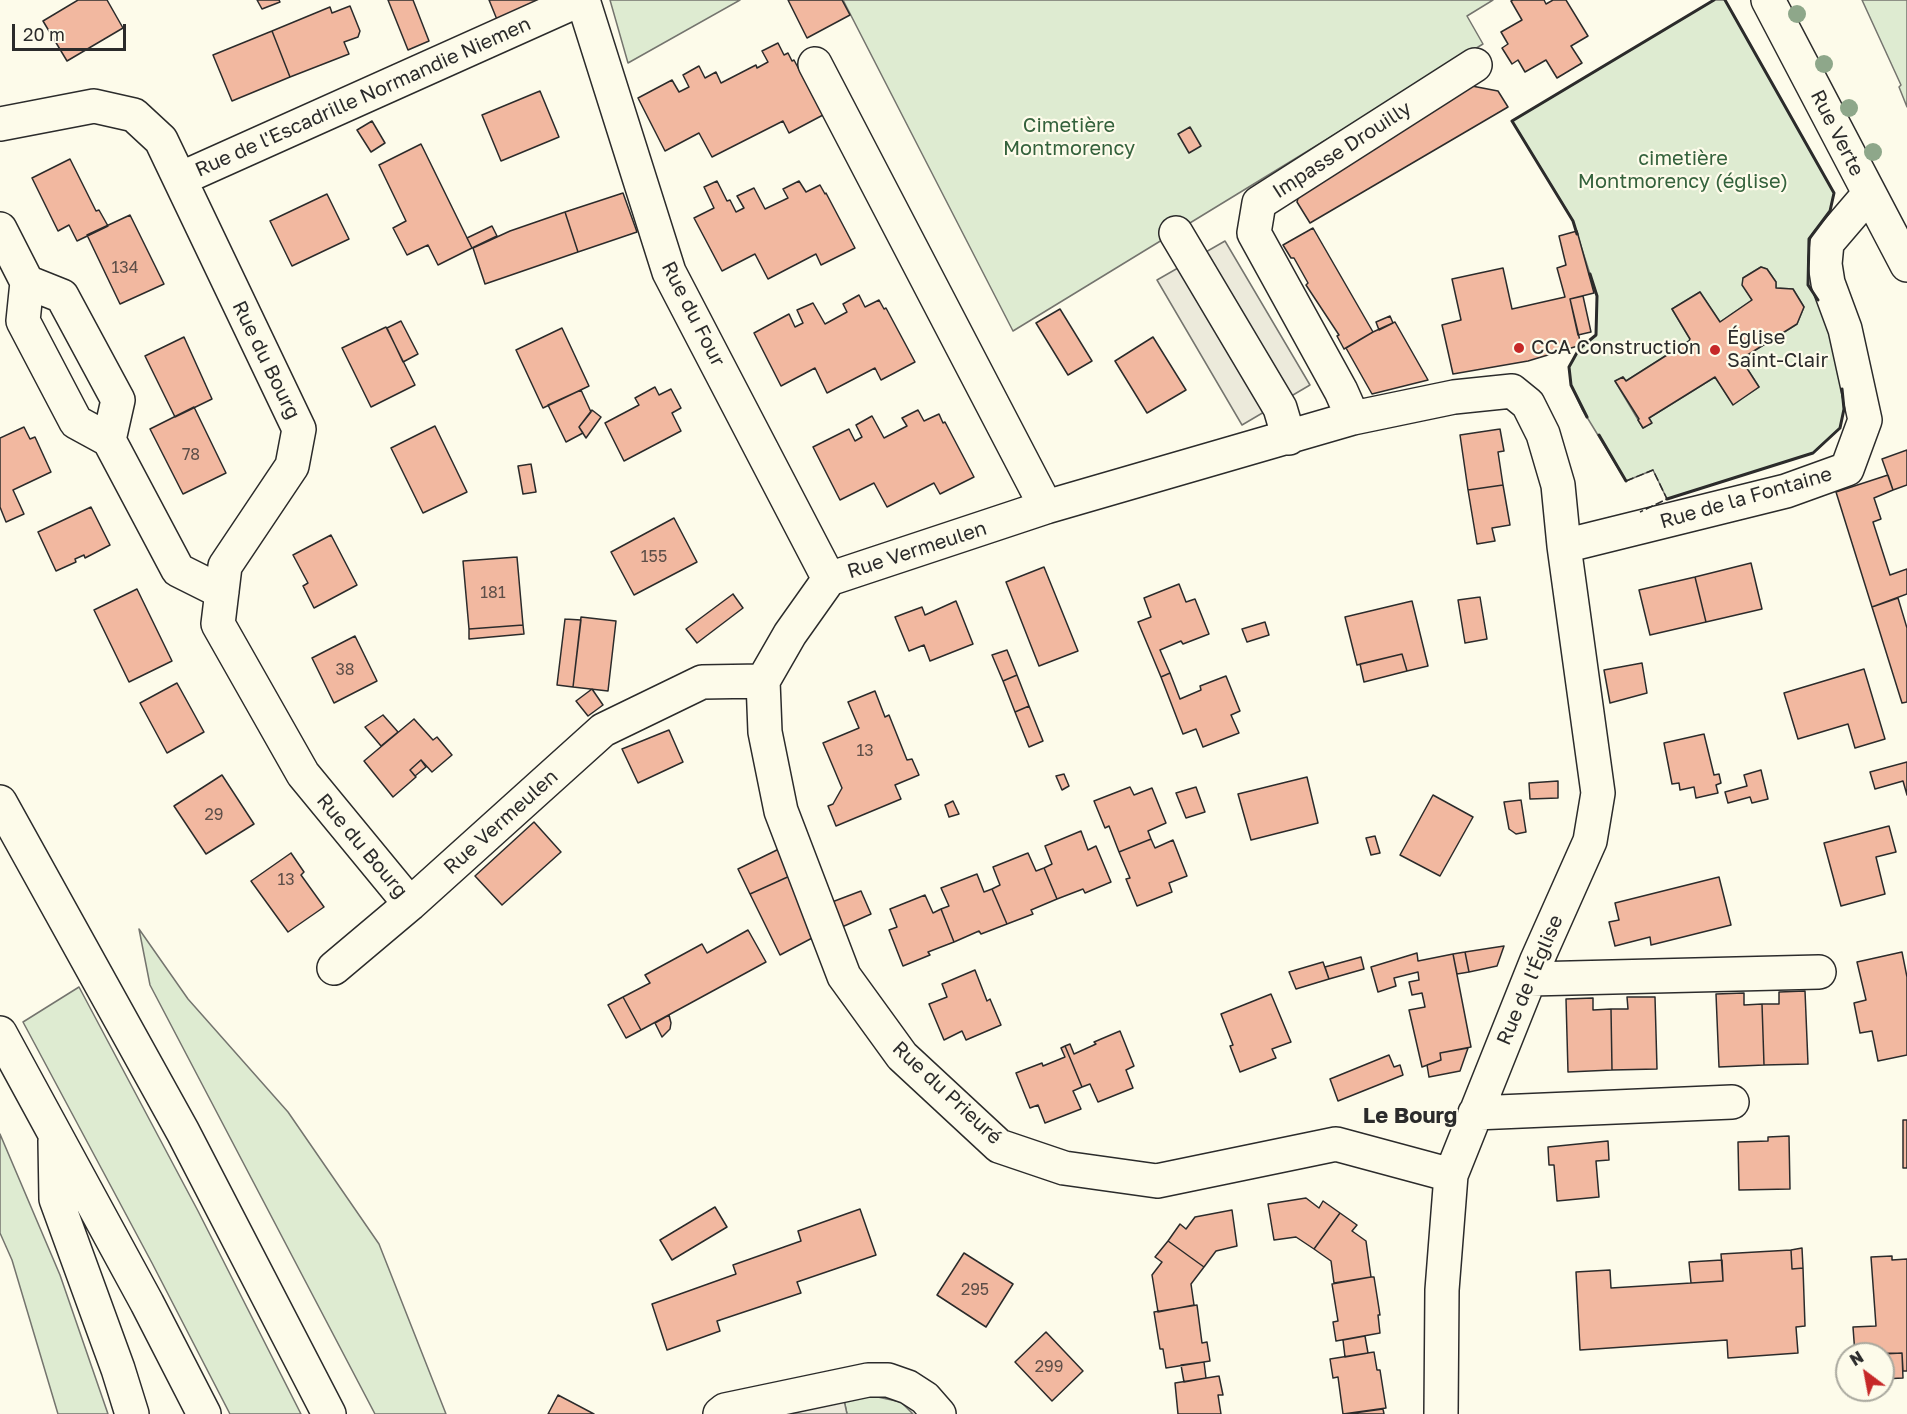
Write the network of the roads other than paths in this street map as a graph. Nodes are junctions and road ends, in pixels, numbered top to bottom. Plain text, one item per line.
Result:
1 (581, 0) edge
2 (1768, 0) edge
3 (815, 64) dead end
4 (1475, 65) dead end
5 (0, 124) edge
6 (180, 179) junction
7 (1869, 194) junction
8 (0, 229) edge
9 (1176, 233) dead end
10 (1907, 265) edge
11 (27, 282) junction
12 (1353, 418) junction
13 (1289, 438) junction
14 (109, 440) junction
15 (1046, 507) junction
16 (1564, 546) junction
17 (829, 579) junction
18 (222, 592) junction
19 (763, 681) junction
20 (0, 802) edge
21 (410, 904) junction
22 (334, 968) dead end
23 (1819, 972) dead end
24 (1530, 978) junction
25 (0, 1034) edge
26 (1732, 1102) dead end
27 (1475, 1113) junction
28 (55, 1137) junction
29 (1451, 1175) junction
30 (132, 1414) edge
31 (204, 1414) edge
32 (329, 1414) edge
33 (720, 1414) edge
34 (939, 1414) edge
35 (1441, 1414) edge

1 - 6 main road, Rue de l'Escadrille Normandie Niemen
1 - 17 main road, Rue du Four
2 - 7 main road, Rue Verte
3 - 15 main road
4 - 12 main road, Impasse Drouilly
5 - 6 main road, Rue du Bourg
6 - 18 main road, Rue du Bourg
7 - 10 main road, Rue Verte
7 - 16 main road, Rue de la Fontaine
8 - 11 main road
9 - 13 main road
11 - 14 main road
11 - 14 main road
12 - 13 main road, Rue Vermeulen
12 - 16 main road, Rue de l'Église
13 - 15 main road, Rue Vermeulen
14 - 18 main road
15 - 17 main road, Rue Vermeulen
16 - 24 main road, Rue de l'Église
17 - 19 main road, Rue Vermeulen
18 - 21 main road, Rue du Bourg
19 - 21 main road, Rue Vermeulen
19 - 29 main road, Rue du Prieuré
20 - 32 main road
21 - 22 main road, Rue Vermeulen
23 - 24 main road
24 - 27 main road, Rue de l'Église
25 - 28 main road
26 - 27 main road
27 - 29 main road, Rue de l'Église
28 - 30 main road
28 - 31 main road
29 - 35 main road, Rue de l'Église
33 - 34 main road

